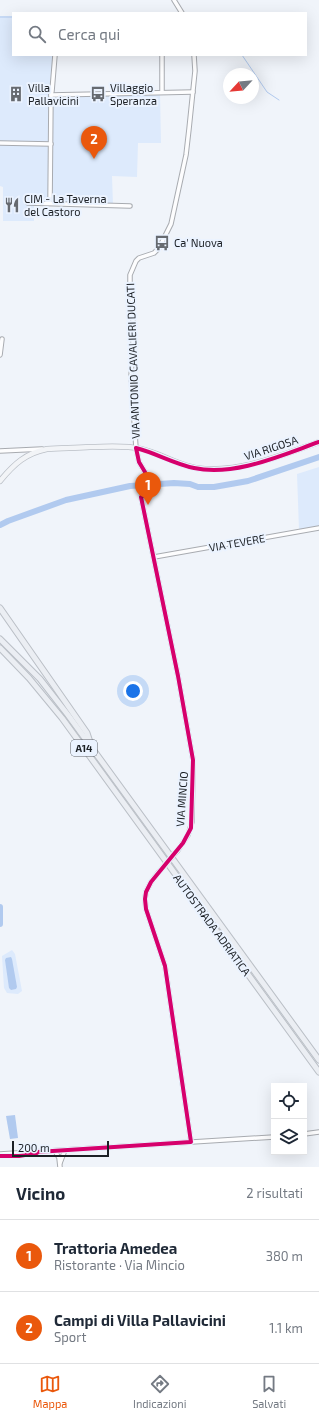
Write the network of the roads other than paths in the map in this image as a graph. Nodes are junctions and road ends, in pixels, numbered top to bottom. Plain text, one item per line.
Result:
1 (174, 0) edge
2 (181, 12) edge
3 (55, 56) edge
4 (162, 56) edge
5 (194, 56) edge
6 (162, 92) junction
7 (193, 92) junction
8 (51, 95) junction
9 (0, 143) edge
10 (51, 144) junction
11 (28, 203) dead end
12 (50, 204) junction
13 (130, 206) dead end
14 (2, 339) dead end
15 (0, 355) edge
16 (319, 442) edge
17 (47, 448) junction
18 (136, 448) junction
19 (0, 451) edge
20 (0, 481) edge
21 (319, 528) edge
22 (154, 557) junction
23 (0, 608) edge
24 (0, 639) edge
25 (0, 648) edge
26 (92, 748) junction
27 (319, 1060) edge
28 (319, 1072) edge
29 (319, 1132) edge
30 (307, 1134) edge
31 (271, 1137) edge
32 (191, 1142) junction
33 (65, 1150) junction
34 (55, 1151) junction
35 (0, 1154) edge
36 (60, 1165) edge

1 - 2 street
3 - 8 street
4 - 6 street
5 - 7 street, VIA ANTONIO CAVALIERI DUCATI
6 - 7 street
6 - 8 street
7 - 18 street, VIA ANTONIO CAVALIERI DUCATI
8 - 10 street
9 - 10 street
10 - 12 street
11 - 12 street
12 - 13 street
14 - 15 street
16 - 18 main road, VIA RIGOSA
17 - 18 main road, VIA RIGOSA
17 - 19 street
17 - 20 main road, VIA RIGOSA
18 - 22 street, VIA MINCIO
21 - 22 street, VIA TEVERE
22 - 32 street, VIA MINCIO, bridge
23 - 26 highway
24 - 26 highway, AUTOSTRADA ADRIATICA / A14
25 - 28 highway, AUTOSTRADA ADRIATICA / A14
26 - 27 highway, AUTOSTRADA ADRIATICA / A14
29 - 30 street
31 - 32 street
32 - 33 street
33 - 34 street
33 - 36 street
34 - 35 street
34 - 36 street

